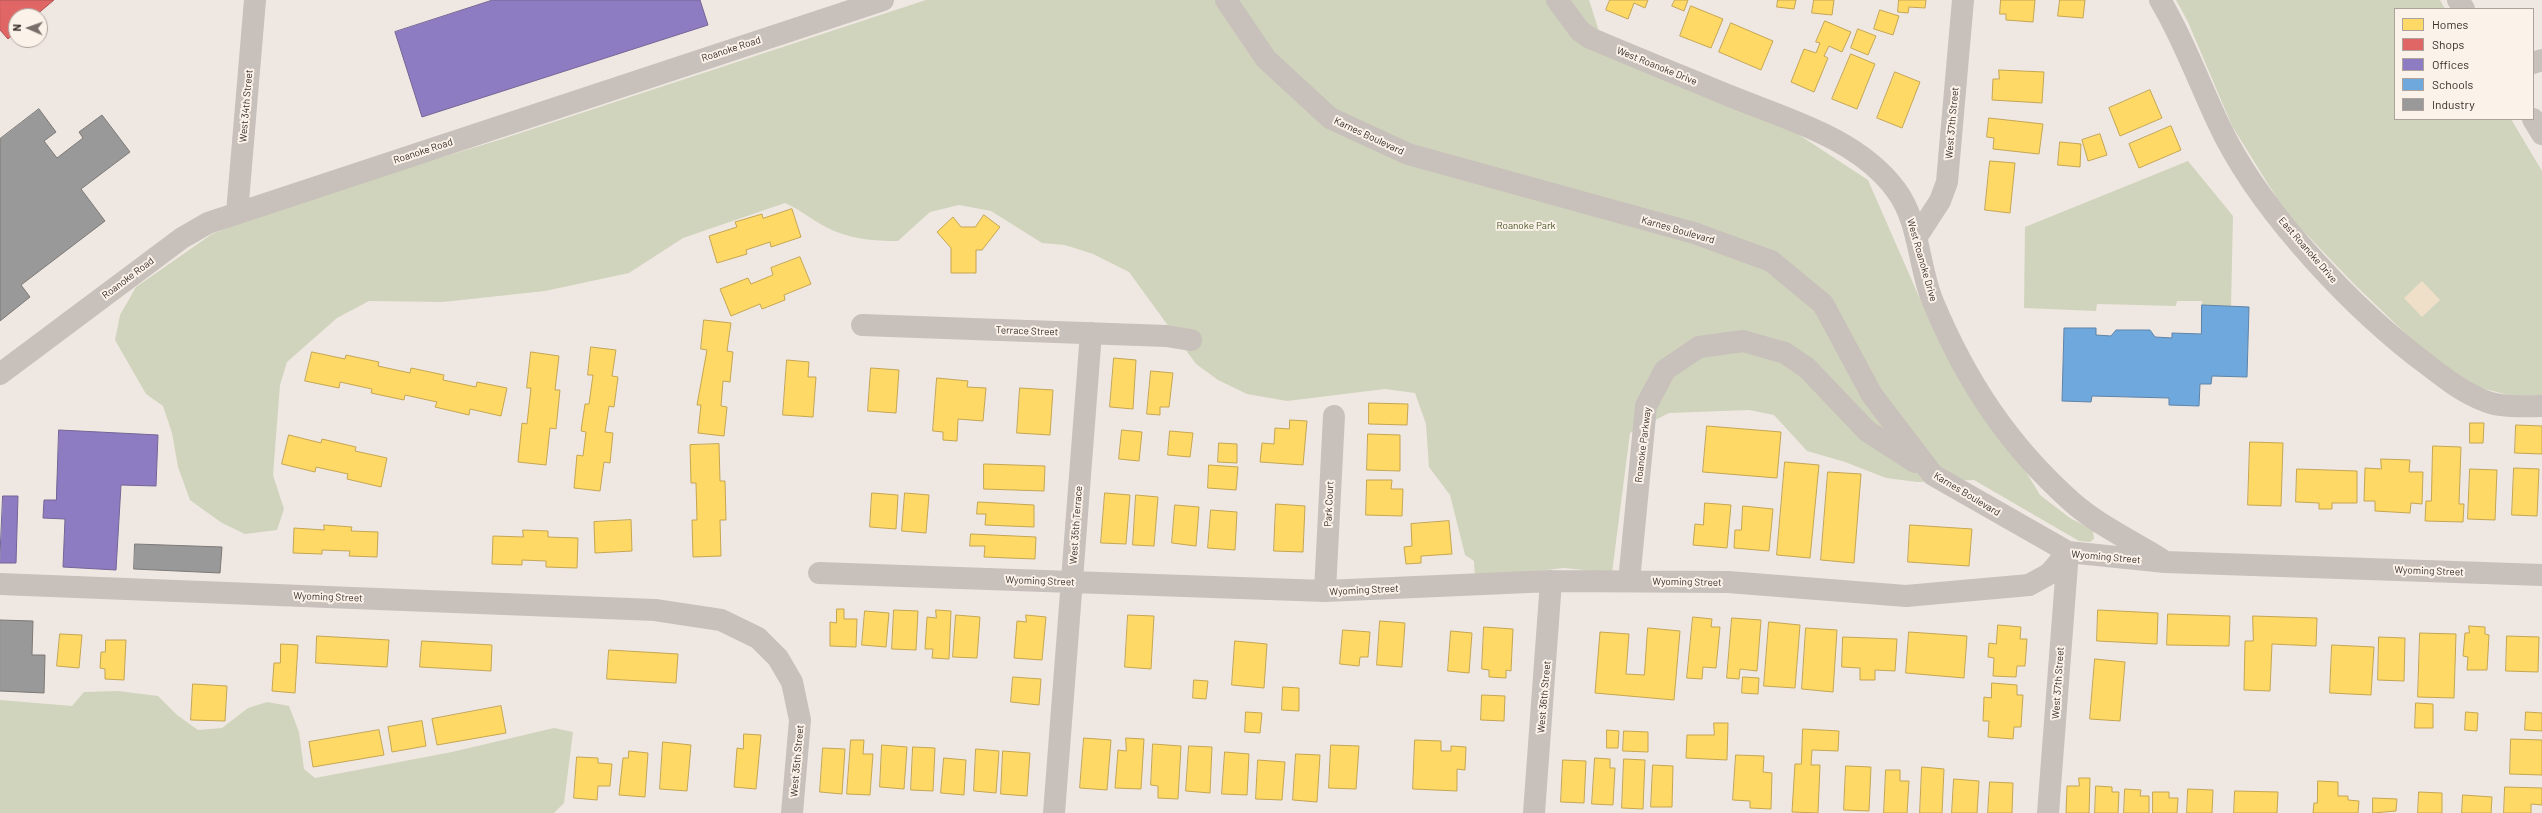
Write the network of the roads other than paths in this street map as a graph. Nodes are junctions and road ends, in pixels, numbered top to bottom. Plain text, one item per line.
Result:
1 (255, 0) edge
2 (883, 0) edge
3 (1226, 0) edge
4 (1557, 0) edge
5 (1962, 0) edge
6 (2160, 0) edge
7 (2534, 120) edge
8 (2542, 134) edge
9 (238, 213) junction
10 (1916, 238) junction
11 (862, 325) dead end
12 (1091, 333) junction
13 (1191, 340) dead end
14 (0, 374) edge
15 (2542, 406) edge
16 (1334, 416) dead end
17 (1933, 475) junction
18 (2068, 552) junction
19 (2165, 562) junction
20 (819, 573) dead end
21 (2542, 575) edge
22 (1551, 581) junction
23 (1629, 581) junction
24 (1072, 582) junction
25 (0, 584) edge
26 (1325, 591) junction
27 (655, 610) joint
28 (792, 813) edge
29 (1054, 813) edge
30 (1534, 813) edge
31 (2048, 813) edge

1 - 9 street, West 34th Street
2 - 9 street, Roanoke Road
3 - 17 street, Karnes Boulevard
4 - 10 street, West Roanoke Drive
5 - 10 street, West 37th Street
6 - 15 street, East Roanoke Drive
7 - 8 street
9 - 14 street, Roanoke Road
10 - 19 street, West Roanoke Drive
11 - 12 street, Terrace Street
12 - 13 street, Terrace Street
12 - 24 street, West 35th Terrace
16 - 26 street, Park Court
17 - 18 street, Karnes Boulevard
17 - 23 street, Roanoke Parkway
18 - 19 street, Wyoming Street
18 - 23 street, Wyoming Street
18 - 31 street, West 37th Street
19 - 21 street, Wyoming Street
20 - 24 street, Wyoming Street
22 - 23 street, Wyoming Street
22 - 26 street, Wyoming Street
22 - 30 street, West 36th Street
24 - 26 street, Wyoming Street
24 - 29 street, West 35th Terrace
25 - 27 street, Wyoming Street
27 - 28 street, West 35th Street

